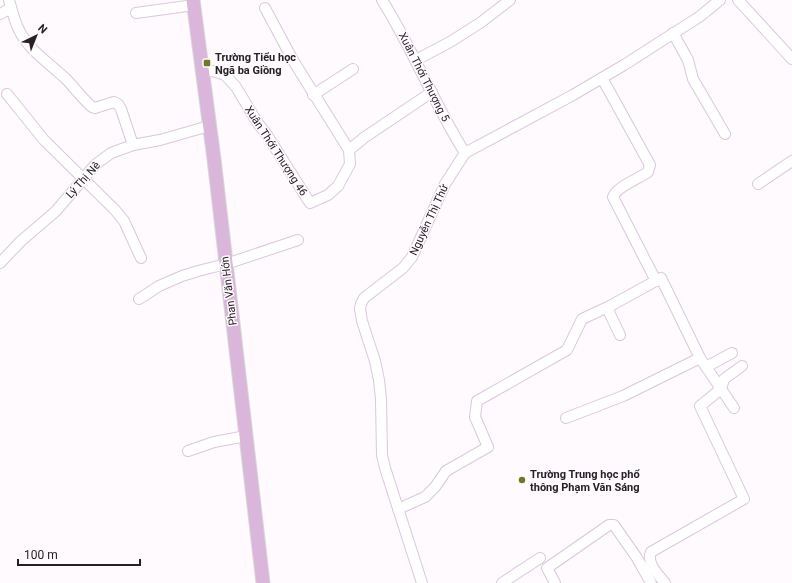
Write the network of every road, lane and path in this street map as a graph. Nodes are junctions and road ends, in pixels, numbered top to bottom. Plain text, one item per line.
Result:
1 (382, 0) edge
2 (510, 0) edge
3 (720, 0) edge
4 (738, 0) edge
5 (194, 3) edge
6 (10, 4) edge
7 (265, 8) dead end
8 (136, 13) dead end
9 (0, 14) edge
10 (673, 33) junction
11 (791, 54) edge
12 (416, 60) junction
13 (352, 69) dead end
14 (202, 72) junction
15 (602, 78) junction
16 (432, 92) junction
17 (7, 94) dead end
18 (313, 95) junction
19 (209, 126) junction
20 (725, 134) dead end
21 (133, 145) junction
22 (348, 150) junction
23 (465, 153) junction
24 (792, 161) edge
25 (83, 178) junction
26 (758, 184) dead end
27 (298, 240) dead end
28 (141, 258) dead end
29 (0, 263) edge
30 (226, 264) junction
31 (656, 281) junction
32 (139, 299) dead end
33 (610, 306) junction
34 (620, 335) dead end
35 (732, 353) dead end
36 (703, 363) junction
37 (742, 366) dead end
38 (721, 389) junction
39 (734, 408) dead end
40 (566, 418) dead end
41 (246, 436) junction
42 (188, 451) dead end
43 (398, 509) junction
44 (540, 558) dead end
45 (263, 583) edge
46 (422, 583) edge
47 (502, 583) edge
48 (555, 583) edge
49 (652, 583) edge
50 (665, 583) edge

1 - 12 street, Xuân Thới Thượng 5
2 - 12 street
3 - 10 street, Nguyễn Thị Thử
4 - 11 street
5 - 8 street
5 - 14 main road, Phan Văn Hớn
6 - 9 street
6 - 21 street
7 - 18 street
10 - 15 street, Nguyễn Thị Thử
10 - 20 street
12 - 16 street, Xuân Thới Thượng 5
13 - 18 street
14 - 19 main road, Phan Văn Hớn
14 - 22 street, Xuân Thới Thượng 46
15 - 23 street, Nguyễn Thị Thử
15 - 31 street
16 - 22 street
16 - 23 street, Xuân Thới Thượng 5
17 - 25 street
18 - 22 street
19 - 21 street, Lý Thị Nê
19 - 30 main road, Phan Văn Hớn
21 - 25 street, Lý Thị Nê
23 - 43 street, Nguyễn Thị Thử
24 - 26 street
25 - 28 street
25 - 29 street, Lý Thị Nê
27 - 30 street
30 - 32 street
30 - 41 main road, Phan Văn Hớn
31 - 33 street
31 - 36 street
33 - 34 street
33 - 43 street
35 - 36 street
36 - 38 street
36 - 40 street
37 - 38 street
38 - 39 street
38 - 50 street
41 - 42 street
41 - 45 main road, Phan Văn Hớn
43 - 46 street, Nguyễn Thị Thử
44 - 47 street
48 - 49 street

